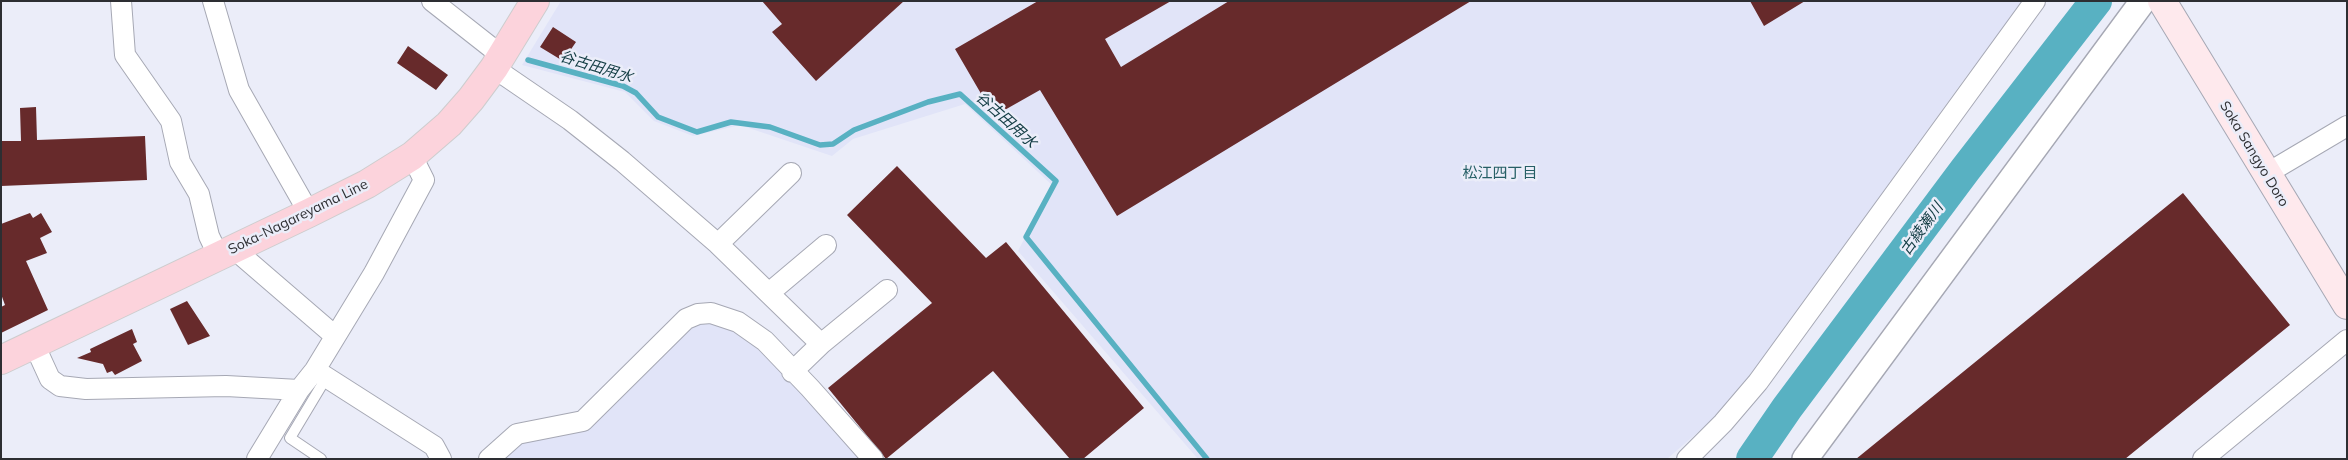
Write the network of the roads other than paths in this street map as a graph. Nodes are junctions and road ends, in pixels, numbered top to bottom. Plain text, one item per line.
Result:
1 (122, 1) edge
2 (213, 1) edge
3 (432, 1) edge
4 (535, 1) edge
5 (2035, 1) edge
6 (2143, 1) edge
7 (2162, 1) edge
8 (498, 62) junction
9 (2347, 126) edge
10 (412, 156) junction
11 (791, 173) dead end
12 (2266, 174) junction
13 (309, 213) junction
14 (718, 244) junction
15 (826, 245) dead end
16 (226, 253) junction
17 (887, 290) dead end
18 (769, 294) junction
19 (2347, 305) edge
20 (335, 336) junction
21 (2347, 340) edge
22 (34, 344) junction
23 (821, 344) junction
24 (1, 360) edge
25 (792, 372) junction
26 (320, 374) junction
27 (299, 390) junction
28 (257, 459) edge
29 (321, 459) edge
30 (441, 459) edge
31 (489, 459) edge
32 (872, 459) edge
33 (1687, 459) edge
34 (1805, 459) edge
35 (2203, 459) edge

1 - 16 street
2 - 13 street
3 - 8 street
4 - 8 main road, Soka-Nagareyama Line
5 - 33 street
6 - 34 street
7 - 12 main road, Soka Sangyo Doro
8 - 10 main road, Soka-Nagareyama Line
8 - 14 street
9 - 12 street
10 - 13 main road, Soka-Nagareyama Line
10 - 20 street
11 - 14 street
12 - 19 main road, Soka Sangyo Doro
13 - 16 main road, Soka-Nagareyama Line
14 - 18 street
15 - 18 street
16 - 20 street
16 - 22 main road, Soka-Nagareyama Line
17 - 23 street
18 - 23 street
20 - 26 street
21 - 35 street
22 - 24 main road, Soka-Nagareyama Line
22 - 27 street
23 - 25 street
25 - 31 street
25 - 32 street
26 - 27 street
26 - 29 lane
26 - 30 street
27 - 28 street

